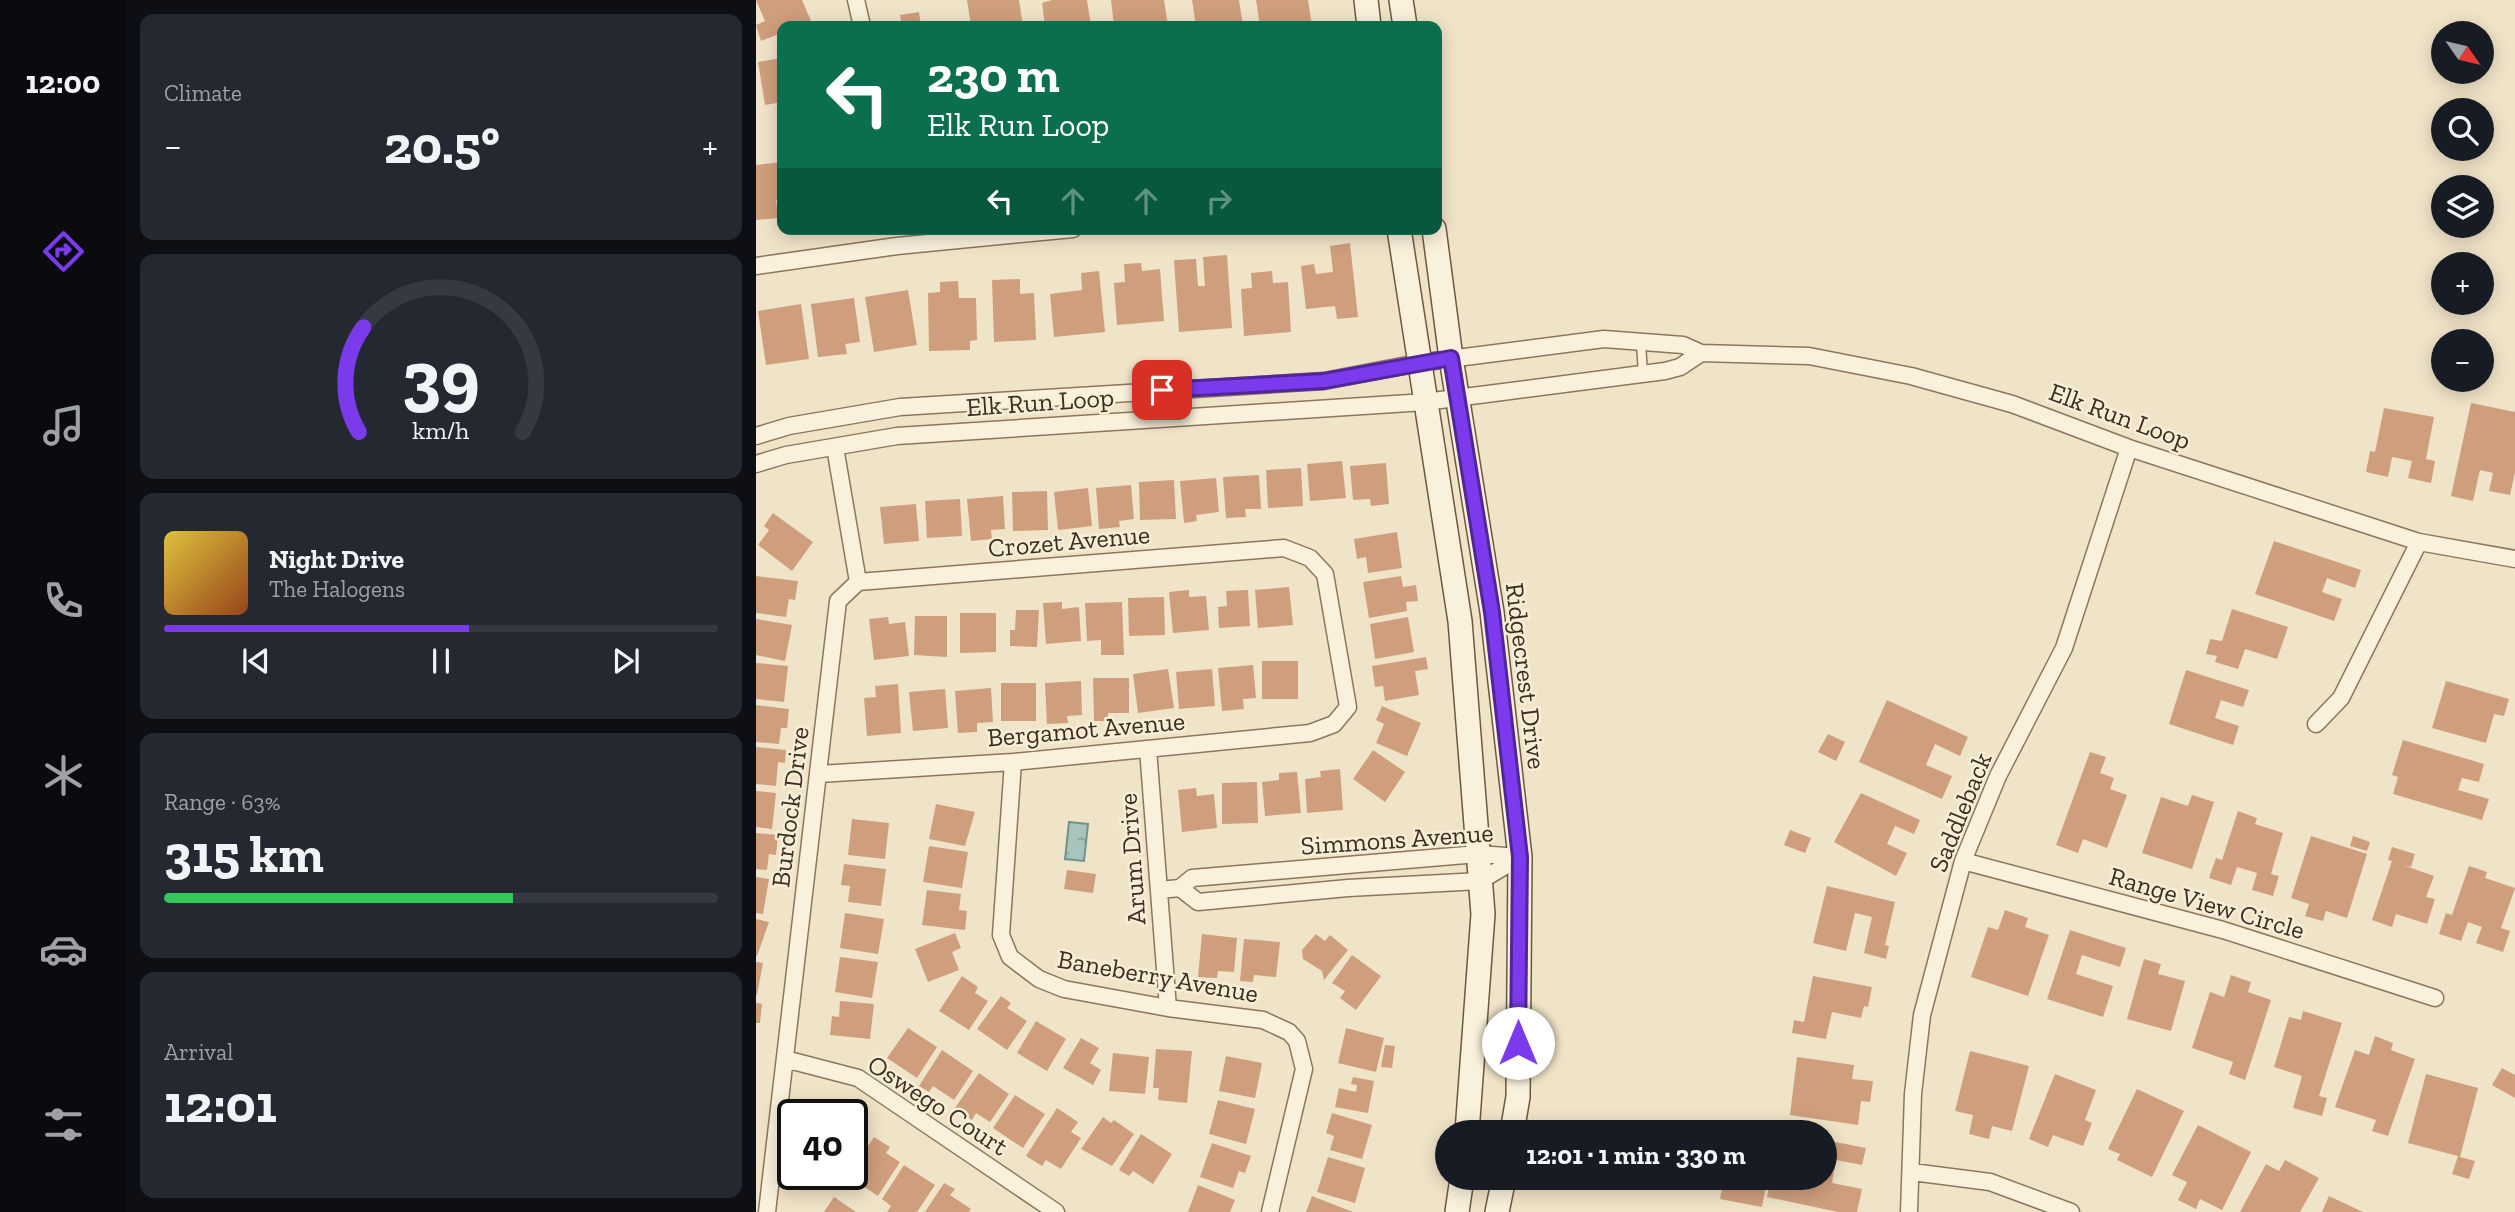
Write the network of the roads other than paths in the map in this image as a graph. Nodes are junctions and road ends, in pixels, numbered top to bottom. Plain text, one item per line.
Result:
1 (856, 0) edge
2 (1366, 0) edge
3 (1401, 0) edge
4 (861, 21) edge
5 (1368, 21) edge
6 (1404, 21) edge
7 (896, 235) edge
8 (1011, 235) edge
9 (1400, 235) edge
10 (1435, 235) edge
11 (897, 246) junction
12 (756, 266) edge
13 (1641, 343) junction
14 (1701, 353) junction
15 (1451, 358) junction
16 (1418, 363) junction
17 (1643, 374) junction
18 (1458, 399) junction
19 (1425, 402) junction
20 (756, 436) edge
21 (835, 447) junction
22 (2129, 448) junction
23 (756, 464) edge
24 (2419, 542) junction
25 (2515, 559) edge
26 (858, 582) junction
27 (1348, 707) joint
28 (2316, 724) dead end
29 (1148, 748) junction
30 (1013, 762) junction
31 (819, 774) junction
32 (1478, 854) junction
33 (1520, 857) junction
34 (1963, 861) junction
35 (1480, 881) junction
36 (1180, 888) junction
37 (1159, 890) junction
38 (2435, 998) dead end
39 (1168, 1008) junction
40 (785, 1059) junction
41 (1468, 1120) edge
42 (1514, 1120) edge
43 (1912, 1172) junction
44 (1460, 1190) edge
45 (1502, 1190) edge
46 (767, 1212) edge
47 (1056, 1212) edge
48 (1270, 1212) edge
49 (1457, 1212) edge
50 (1497, 1212) edge
51 (1909, 1212) edge
52 (2071, 1212) edge

1 - 4 street
2 - 5 street
3 - 6 street
7 - 11 street
8 - 11 street
9 - 16 street
10 - 15 street, Ridgecrest Drive
11 - 12 street
13 - 14 street, Elk Run Loop
13 - 15 street, Elk Run Loop
13 - 17 lane
14 - 17 street, Elk Run Loop
14 - 22 street, Elk Run Loop
15 - 16 street, Elk Run Loop
15 - 18 street, Ridgecrest Drive
16 - 19 street
16 - 20 street, Elk Run Loop
17 - 18 street, Elk Run Loop
18 - 19 street, Elk Run Loop
18 - 33 street, Ridgecrest Drive
19 - 21 street, Elk Run Loop
19 - 32 street
21 - 23 street, Elk Run Loop
21 - 26 street
22 - 24 street, Elk Run Loop
22 - 34 street, Saddleback
24 - 25 street, Elk Run Loop
24 - 28 street
26 - 27 street, Crozet Avenue
26 - 31 street, Burdock Drive
27 - 29 street, Bergamot Avenue
29 - 30 street, Bergamot Avenue
29 - 37 street, Arum Drive
30 - 31 street, Bergamot Avenue
30 - 39 street, Baneberry Avenue
31 - 40 street, Burdock Drive
32 - 33 street, Simmons Avenue
32 - 35 street
32 - 36 street, Simmons Avenue
33 - 35 street, Simmons Avenue
33 - 42 street, Ridgecrest Drive
34 - 38 street, Range View Circle
34 - 43 street, Saddleback
35 - 36 street, Simmons Avenue
35 - 41 street
36 - 37 street, Simmons Avenue
37 - 39 street, Arum Drive
39 - 48 street, Baneberry Avenue
40 - 46 street, Burdock Drive
40 - 47 street, Oswego Court
43 - 51 street, Saddleback
43 - 52 street
44 - 49 street
45 - 50 street

